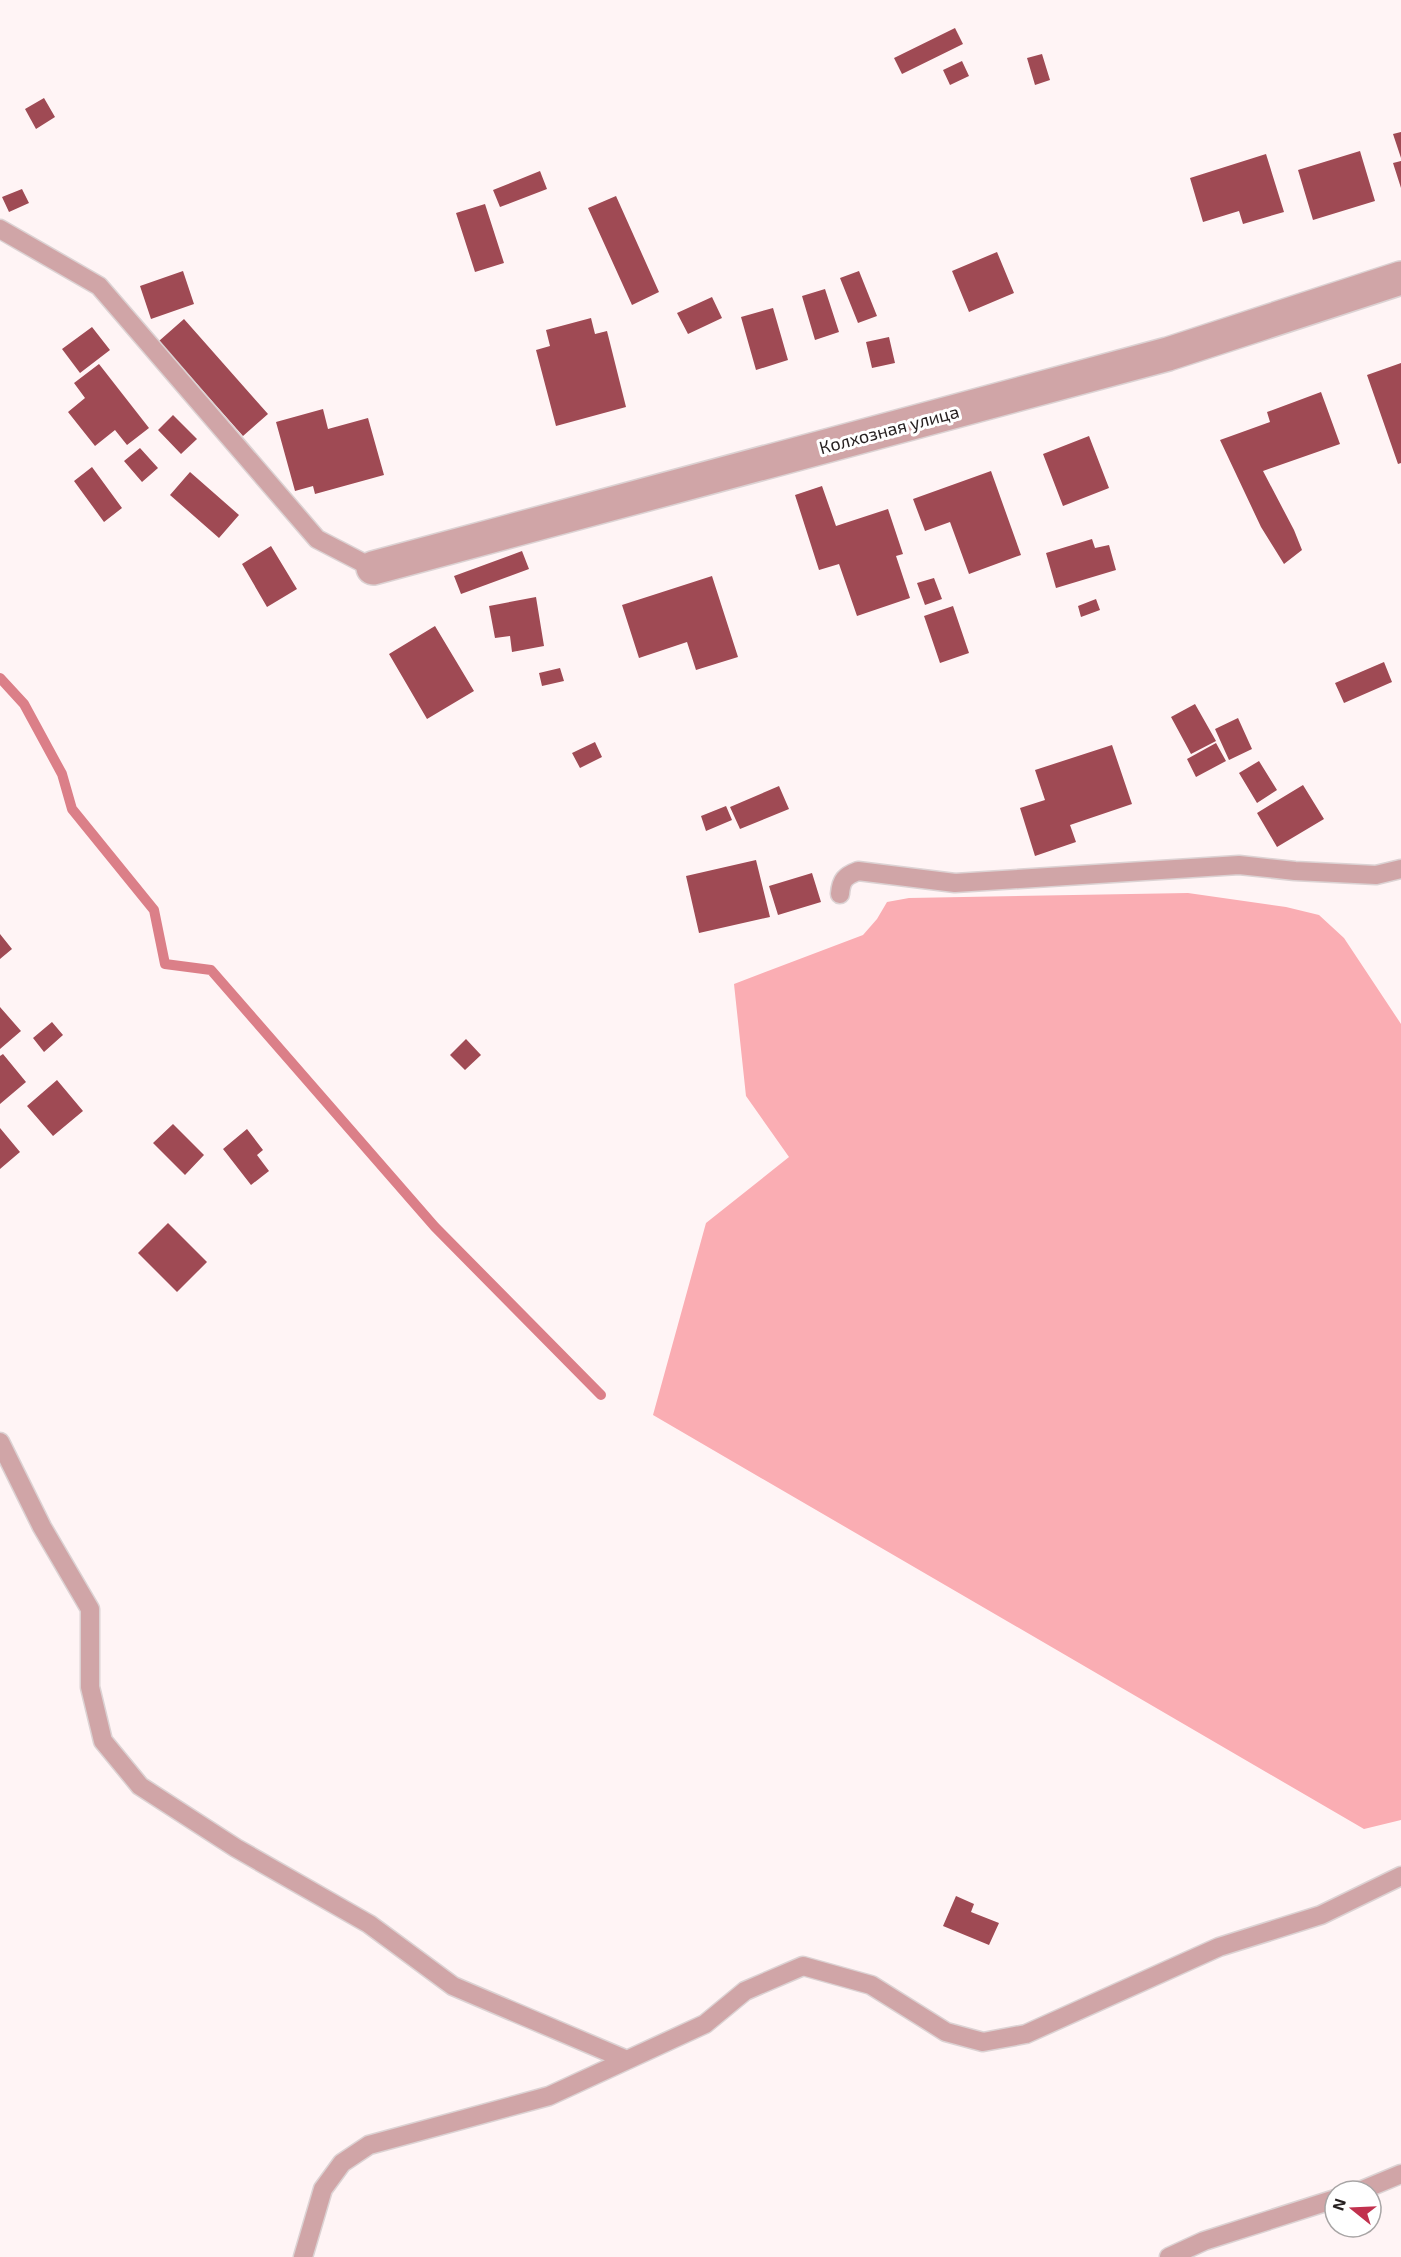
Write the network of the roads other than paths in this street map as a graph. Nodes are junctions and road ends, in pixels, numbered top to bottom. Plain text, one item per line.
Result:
1 (0, 230) edge
2 (1401, 278) edge
3 (374, 568) joint
4 (1401, 869) edge
5 (840, 894) dead end
6 (0, 1442) edge
7 (1401, 1876) edge
8 (627, 2060) junction
9 (1401, 2174) edge
10 (1383, 2181) edge
11 (1323, 2203) edge
12 (303, 2257) edge
13 (1169, 2257) edge

1 - 3 lane
2 - 3 street, Колхозная улица
4 - 5 lane
6 - 8 lane
7 - 8 lane
8 - 12 lane
9 - 10 lane
11 - 13 lane

